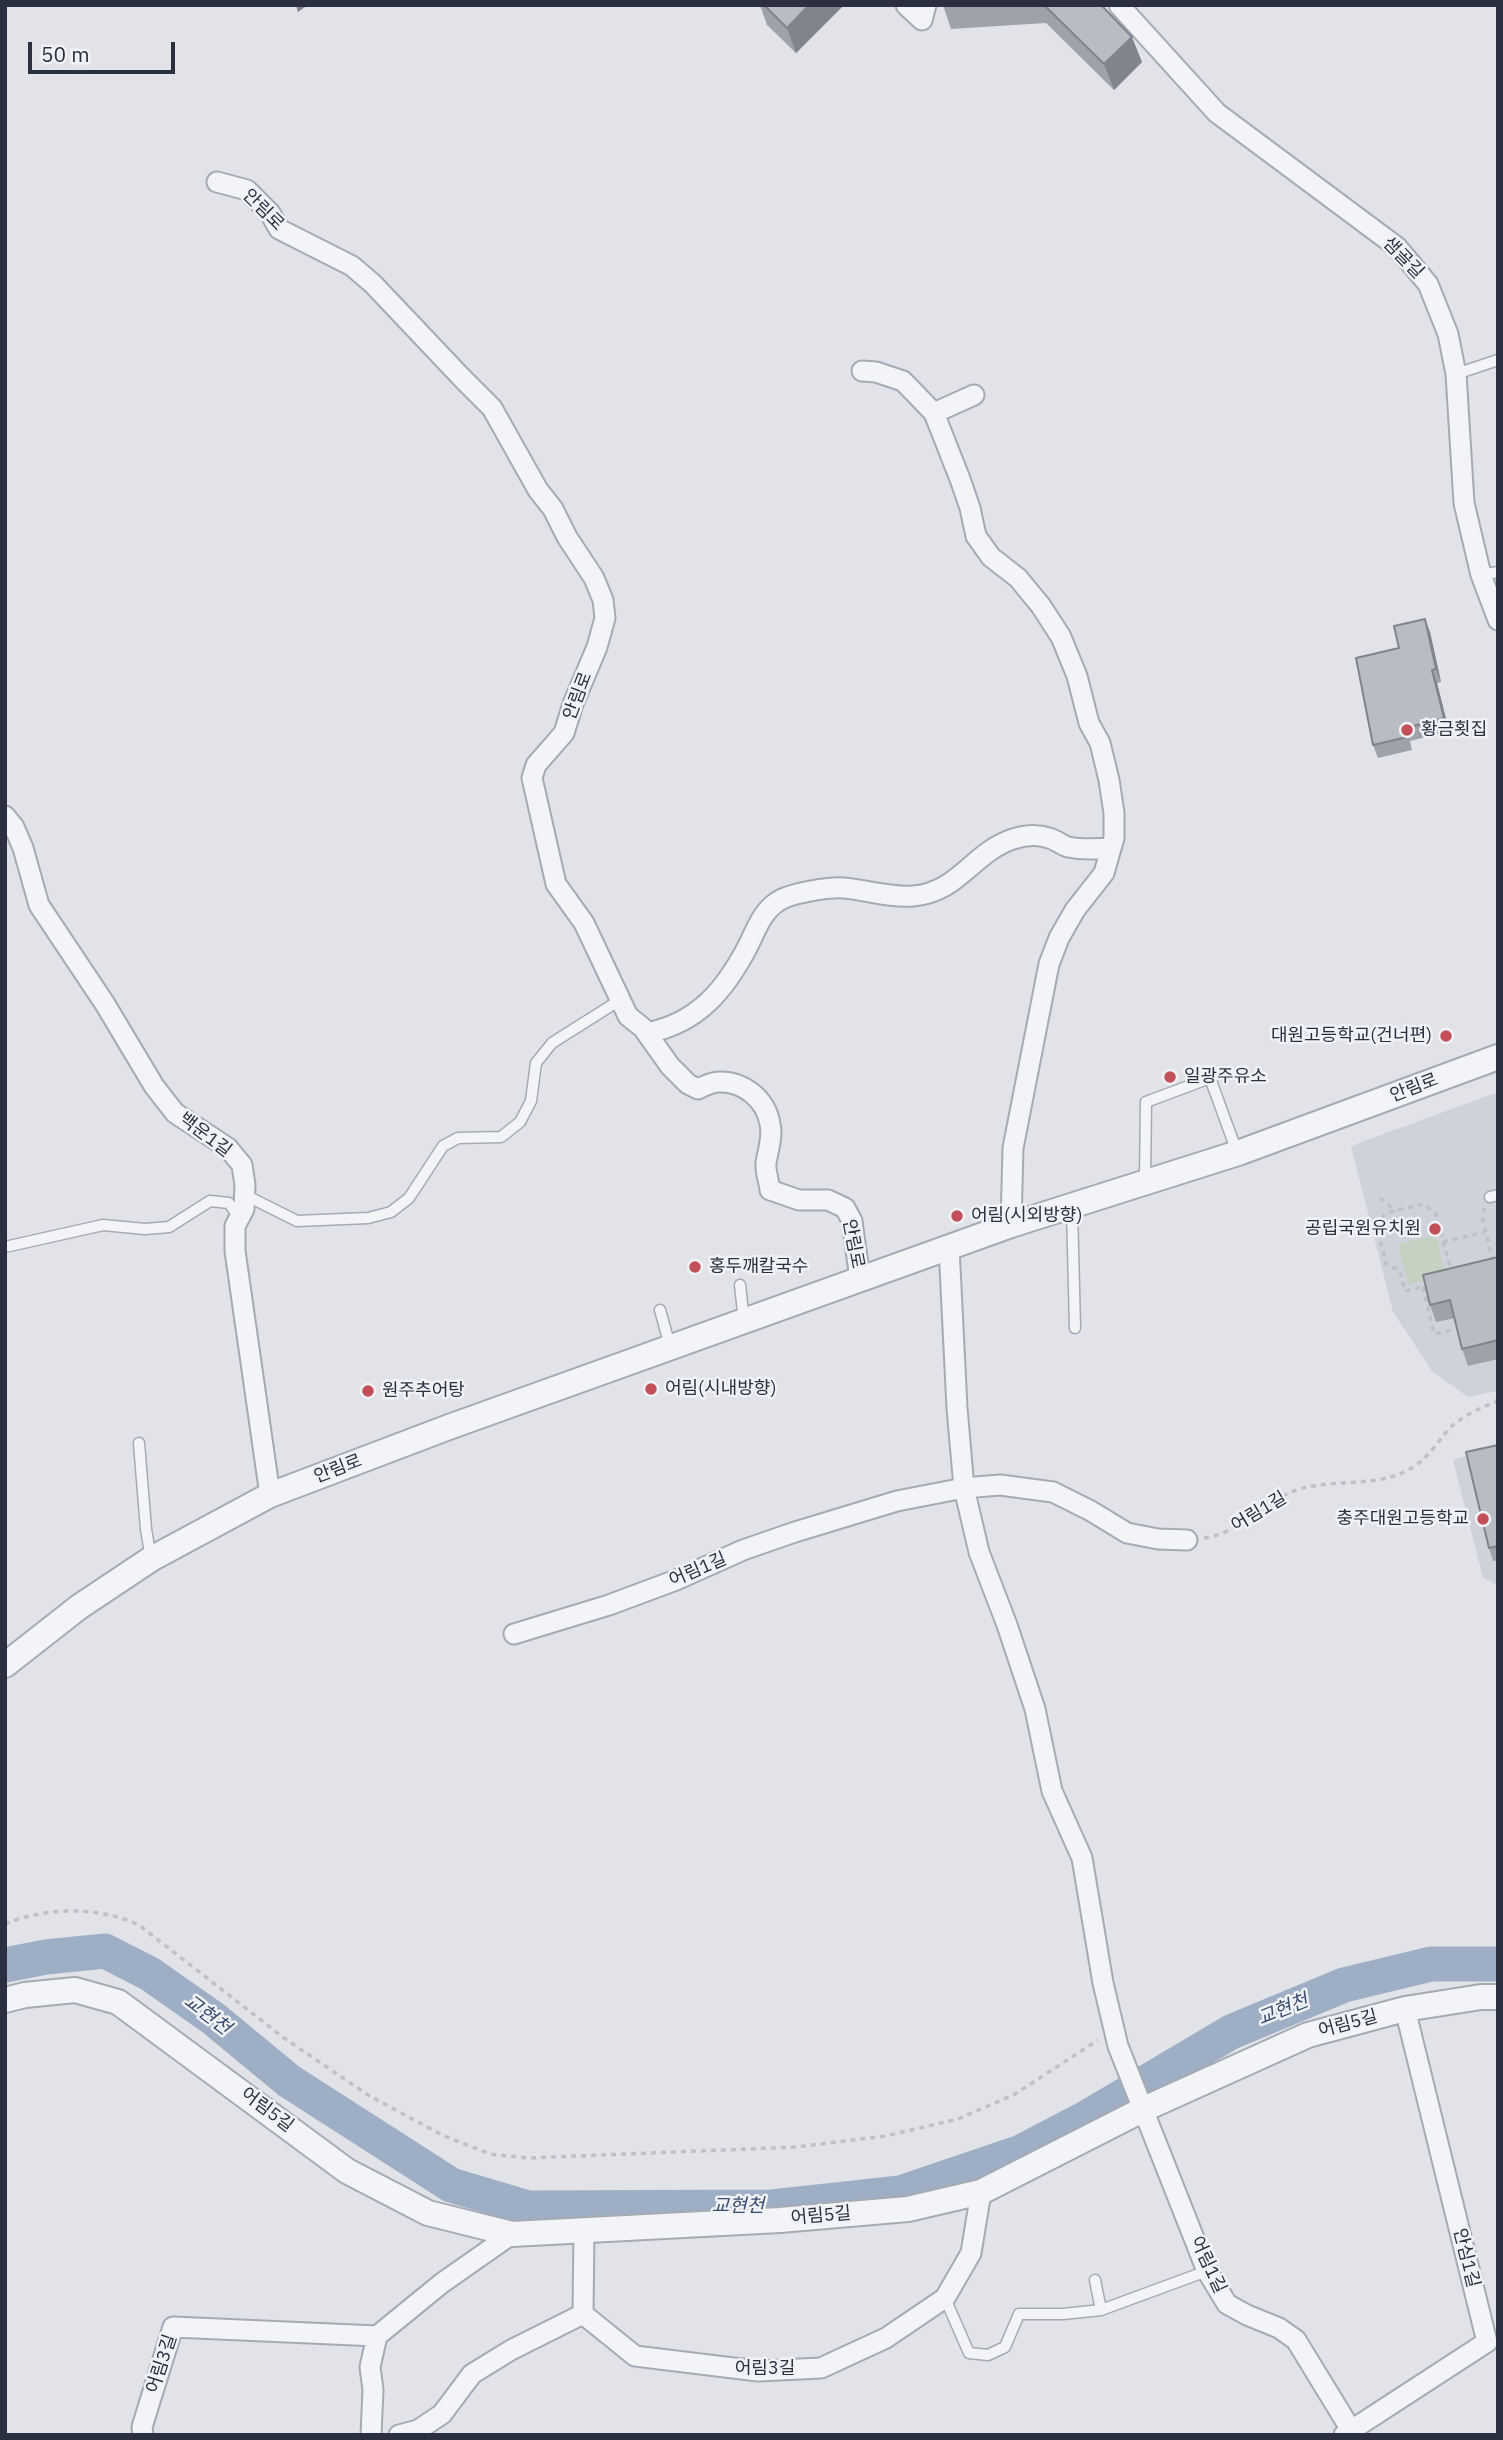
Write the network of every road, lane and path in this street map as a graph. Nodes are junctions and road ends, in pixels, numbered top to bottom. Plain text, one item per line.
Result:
1 (906, 5) edge
2 (926, 5) edge
3 (1119, 5) edge
4 (217, 182) dead end
5 (1498, 360) edge
6 (862, 371) dead end
7 (1457, 374) junction
8 (974, 395) dead end
9 (934, 413) junction
10 (1490, 573) edge
11 (1498, 620) edge
12 (5, 816) edge
13 (1111, 848) junction
14 (620, 1000) junction
15 (647, 1033) junction
16 (1498, 1057) edge
17 (1238, 1153) junction
18 (1146, 1184) junction
19 (245, 1195) junction
20 (1494, 1196) edge
21 (1380, 1198) dead end
22 (1072, 1207) junction
23 (1396, 1211) junction
24 (239, 1218) junction
25 (1011, 1225) junction
26 (1485, 1232) junction
27 (1443, 1242) junction
28 (5, 1247) edge
29 (949, 1247) junction
30 (1495, 1269) edge
31 (860, 1279) junction
32 (1453, 1279) edge
33 (1433, 1284) edge
34 (740, 1285) dead end
35 (1423, 1287) junction
36 (660, 1310) dead end
37 (744, 1321) junction
38 (1075, 1328) dead end
39 (1452, 1330) edge
40 (670, 1348) junction
41 (1498, 1401) edge
42 (139, 1443) dead end
43 (964, 1488) junction
44 (270, 1495) junction
45 (1186, 1540) joint
46 (151, 1559) junction
47 (514, 1634) dead end
48 (5, 1665) edge
49 (5, 1924) edge
50 (1498, 1997) edge
51 (5, 2000) edge
52 (1405, 2009) junction
53 (1116, 2038) junction
54 (1141, 2101) junction
55 (981, 2192) junction
56 (584, 2229) junction
57 (512, 2234) junction
58 (1207, 2271) junction
59 (1095, 2280) dead end
60 (945, 2298) junction
61 (1101, 2310) junction
62 (583, 2314) junction
63 (377, 2336) junction
64 (1492, 2341) edge
65 (1348, 2433) edge
66 (143, 2435) edge
67 (371, 2435) edge
68 (399, 2435) edge

1 - 2 street
3 - 7 street, 샘골길
4 - 14 street, 안림로
5 - 7 lane
6 - 9 street
7 - 10 street, 샘골길
8 - 9 street
9 - 13 street
10 - 11 street, 샘골길
12 - 19 street, 백운1길
13 - 15 street
13 - 25 street
14 - 15 street, 안림로
14 - 19 lane
15 - 31 street, 안림로
16 - 17 street, 안림로
17 - 18 street, 안림로
17 - 18 lane
18 - 22 street, 안림로
19 - 24 street, 백운1길
20 - 26 path
21 - 23 path
22 - 25 street, 안림로
22 - 38 lane
23 - 27 path
23 - 35 path
24 - 28 lane
24 - 44 street, 백운1길
25 - 29 street, 안림로
26 - 27 path
26 - 30 path
27 - 32 path
29 - 31 street, 안림로
29 - 43 street
31 - 37 street, 안림로
33 - 35 path
34 - 37 lane
35 - 39 path
36 - 40 lane
37 - 40 street, 안림로
40 - 44 street, 안림로
41 - 45 path, 어림1길
42 - 46 lane
43 - 45 street, 어림1길
43 - 47 street, 어림1길
43 - 53 street
44 - 46 street, 안림로
46 - 48 street, 안림로
49 - 53 path
50 - 52 street, 어림5길
51 - 57 street, 어림5길
52 - 54 street, 어림5길
52 - 64 street, 안심1길
53 - 54 street, 어림1길
54 - 55 street, 어림5길
54 - 58 street, 어림1길
55 - 56 street, 어림5길
55 - 60 street, 어림3길
56 - 57 street, 어림5길
56 - 62 street
57 - 63 street
58 - 61 lane
58 - 65 street, 어림1길
59 - 61 lane
60 - 61 lane
60 - 62 street, 어림3길
62 - 68 street
63 - 66 street, 어림3길
63 - 67 street
64 - 65 street, 안심1길

